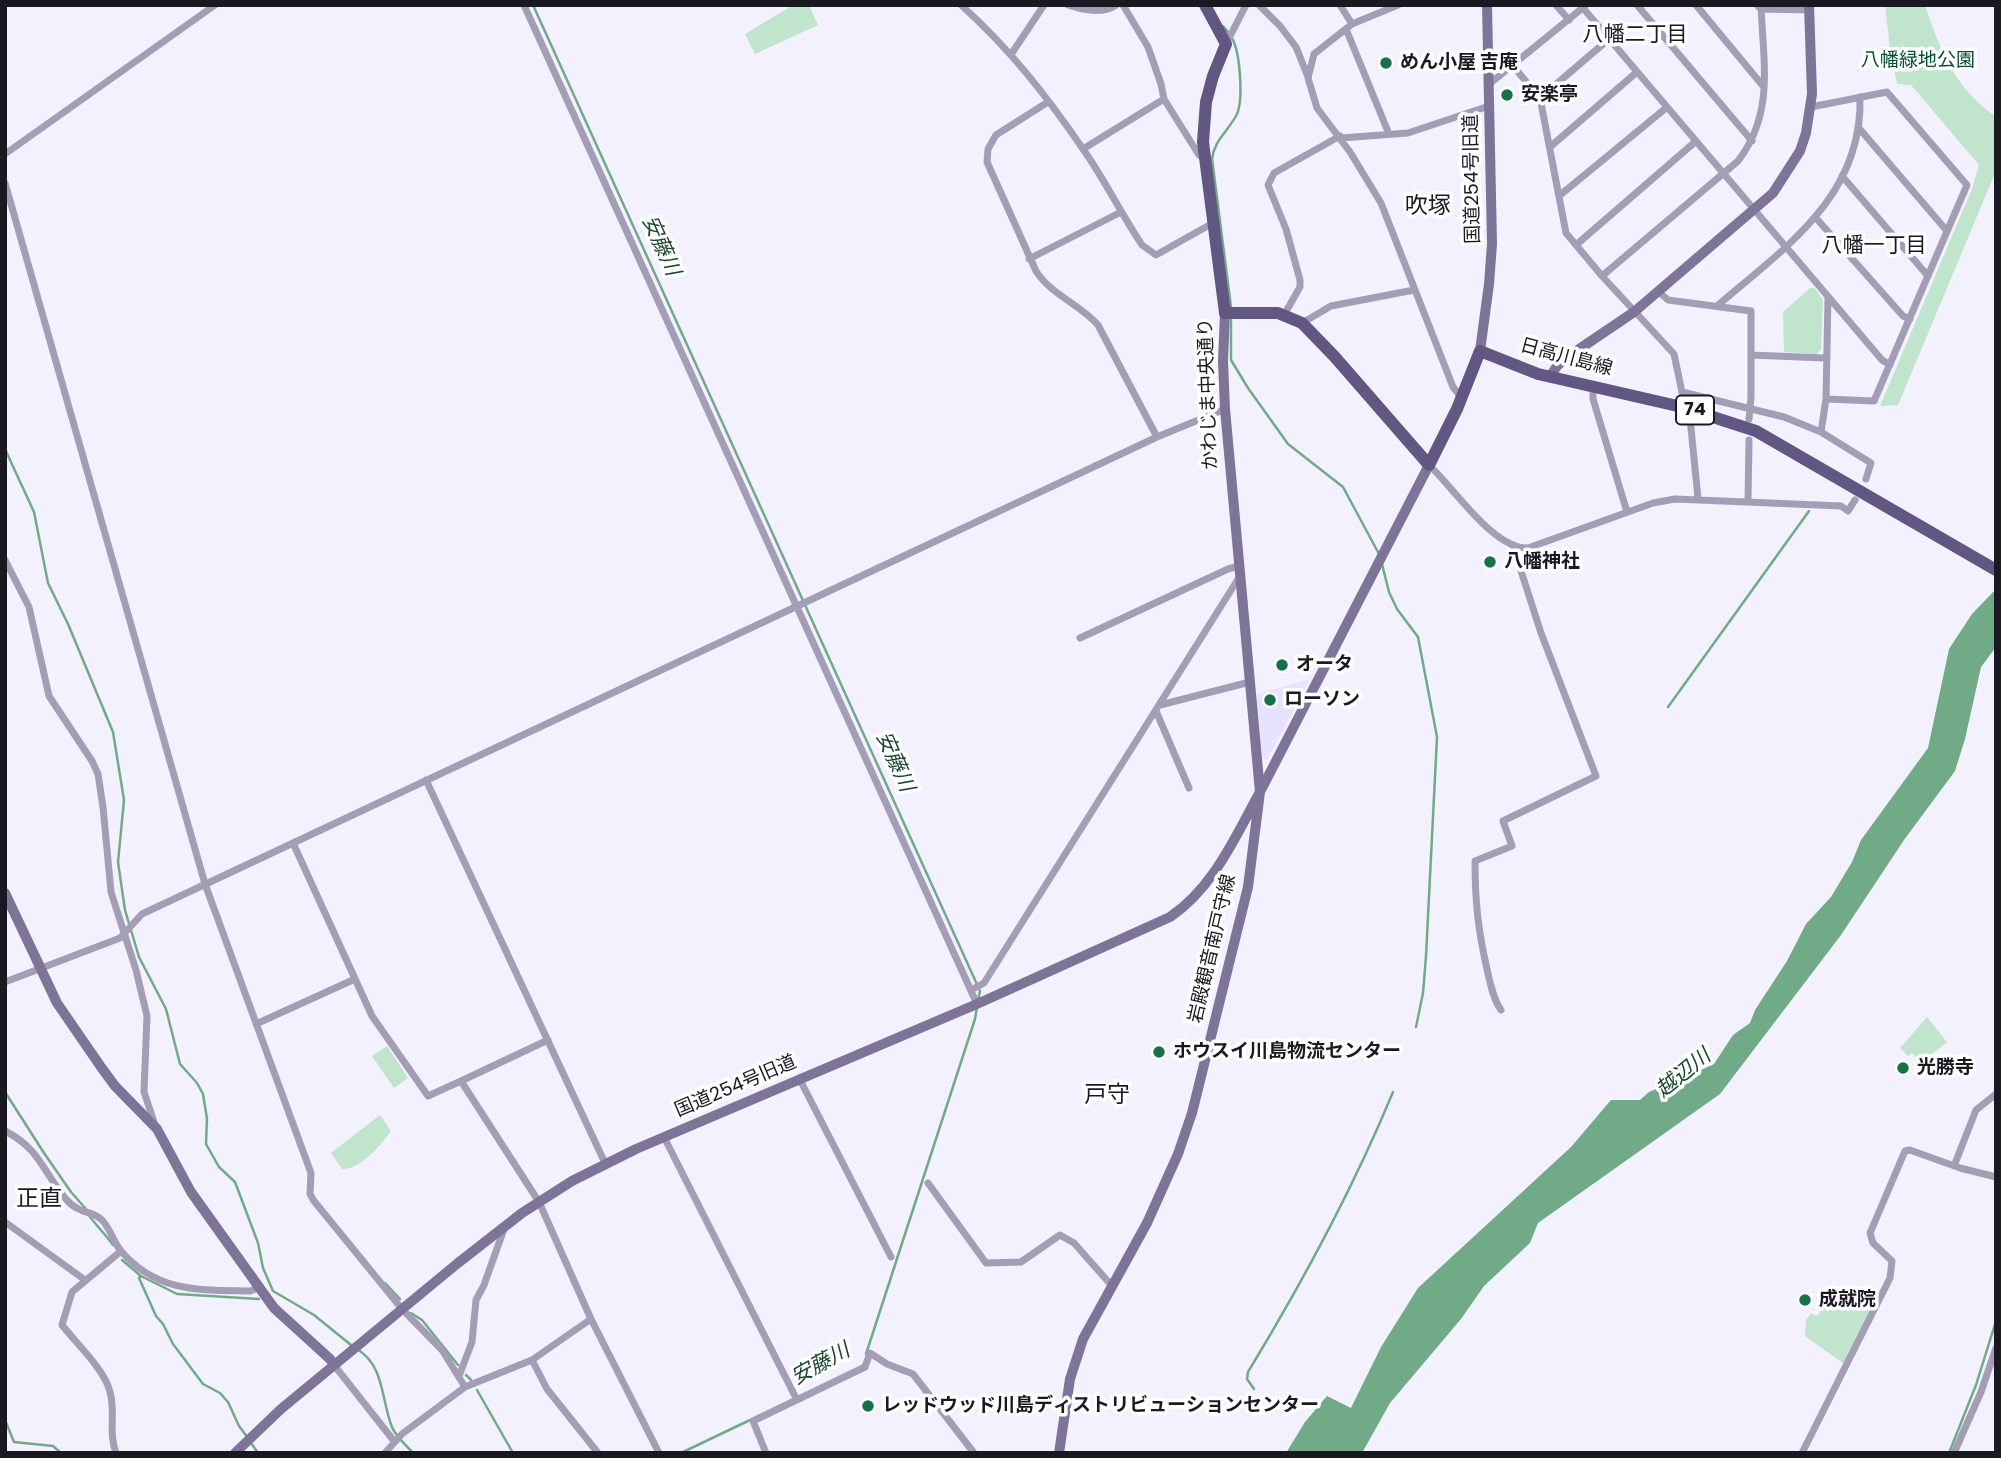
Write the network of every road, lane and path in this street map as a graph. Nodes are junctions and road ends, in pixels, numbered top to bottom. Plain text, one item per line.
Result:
1 (215, 5) edge
2 (524, 5) edge
3 (961, 5) edge
4 (1044, 5) edge
5 (1068, 5) edge
6 (1116, 5) edge
7 (1123, 5) edge
8 (1205, 5) edge
9 (1246, 5) edge
10 (1259, 5) edge
11 (1340, 5) edge
12 (1398, 5) edge
13 (1487, 5) edge
14 (1556, 5) edge
15 (1637, 5) edge
16 (1696, 5) edge
17 (1585, 6) edge
18 (1760, 6) edge
19 (1810, 7) edge
20 (1569, 20) junction
21 (1349, 27) junction
22 (1609, 39) junction
23 (1226, 44) junction
24 (1296, 50) junction
25 (1012, 53) junction
26 (1314, 54) junction
27 (1513, 66) junction
28 (1637, 72) junction
29 (1308, 78) junction
30 (1488, 85) junction
31 (1764, 87) junction
32 (1860, 97) junction
33 (1540, 98) junction
34 (1164, 99) junction
35 (1048, 102) junction
36 (1489, 106) junction
37 (1666, 107) junction
38 (1811, 107) junction
39 (1858, 127) junction
40 (1389, 134) junction
41 (1340, 137) junction
42 (1752, 141) junction
43 (1695, 142) junction
44 (1550, 147) junction
45 (1083, 149) junction
46 (5, 154) edge
47 (1205, 158) junction
48 (1722, 174) junction
49 (1842, 176) junction
50 (5, 183) edge
51 (1559, 196) junction
52 (1753, 211) junction
53 (1121, 212) junction
54 (1816, 218) junction
55 (1214, 223) junction
56 (1947, 231) junction
57 (1576, 245) junction
58 (1785, 247) junction
59 (1029, 259) junction
60 (1602, 276) junction
61 (1928, 276) junction
62 (1414, 290) junction
63 (1658, 291) junction
64 (1828, 297) junction
65 (1717, 306) junction
66 (1634, 312) junction
67 (1225, 313) junction
68 (1284, 315) junction
69 (1910, 319) junction
70 (1302, 323) junction
71 (1480, 351) junction
72 (1751, 355) junction
73 (1825, 358) junction
74 (1890, 365) junction
75 (1550, 377) junction
76 (1593, 387) junction
77 (1682, 392) junction
78 (1461, 397) junction
79 (1826, 399) junction
80 (1682, 407) junction
81 (1749, 407) junction
82 (1225, 410) junction
83 (1690, 418) dead end
84 (1749, 419) dead end
85 (1821, 432) junction
86 (1157, 437) junction
87 (1749, 440) dead end
88 (1429, 465) junction
89 (1866, 478) dead end
90 (1698, 498) junction
91 (1855, 500) dead end
92 (1748, 502) junction
93 (1626, 512) junction
94 (1513, 546) junction
95 (5, 560) edge
96 (1996, 570) edge
97 (1240, 571) junction
98 (797, 606) junction
99 (1080, 638) dead end
100 (1250, 682) junction
101 (1158, 708) junction
102 (426, 780) junction
103 (1189, 788) dead end
104 (1260, 792) junction
105 (293, 843) junction
106 (205, 884) junction
107 (5, 893) edge
108 (125, 933) junction
109 (40, 970) junction
110 (355, 979) junction
111 (5, 982) edge
112 (971, 990) junction
113 (977, 1004) junction
114 (1501, 1010) dead end
115 (256, 1024) junction
116 (548, 1040) junction
117 (799, 1078) junction
118 (461, 1081) junction
119 (1996, 1094) edge
120 (157, 1129) junction
121 (5, 1130) edge
122 (664, 1137) junction
123 (606, 1163) junction
124 (1954, 1166) junction
125 (1996, 1177) edge
126 (928, 1184) dead end
127 (539, 1202) junction
128 (5, 1222) edge
129 (506, 1225) junction
130 (121, 1251) junction
131 (891, 1257) dead end
132 (85, 1280) junction
133 (1112, 1286) junction
134 (258, 1288) junction
135 (402, 1310) junction
136 (591, 1319) junction
137 (1996, 1348) edge
138 (532, 1360) junction
139 (334, 1365) junction
140 (459, 1376) junction
141 (465, 1387) junction
142 (797, 1400) junction
143 (394, 1441) junction
144 (116, 1453) edge
145 (235, 1453) edge
146 (385, 1453) edge
147 (598, 1453) edge
148 (659, 1453) edge
149 (766, 1453) edge
150 (974, 1453) edge
151 (1059, 1453) edge
152 (1802, 1453) edge
153 (1954, 1453) edge

1 - 46 street
2 - 98 street
3 - 25 street
4 - 25 street
5 - 6 street
7 - 34 street
8 - 23 main road
9 - 23 street
10 - 24 street
11 - 21 street
12 - 21 street
13 - 30 street, 国道254号旧道
14 - 20 street
15 - 42 street
16 - 31 street
17 - 20 street
17 - 22 street
18 - 19 street
18 - 31 street
19 - 38 street
20 - 27 street
21 - 26 street
21 - 40 street
22 - 28 street
22 - 33 street
23 - 47 main road, かわじま中央通り
24 - 26 street
24 - 29 street
25 - 35 street
26 - 29 street
27 - 30 street
27 - 33 street
28 - 37 street
28 - 44 street
29 - 41 street
30 - 36 street, 国道254号旧道
31 - 42 street
32 - 38 street
32 - 39 street
32 - 56 street
33 - 44 street
34 - 45 street
34 - 47 street
35 - 45 street
35 - 59 street
36 - 40 street
36 - 71 street, 国道254号旧道
37 - 43 street
37 - 51 street
38 - 52 street
39 - 49 street
39 - 56 street
40 - 41 street
41 - 62 street
41 - 68 street
42 - 48 street
43 - 48 street
43 - 57 street
44 - 51 street
45 - 53 street
47 - 55 main road, かわじま中央通り
48 - 52 street
48 - 60 street
49 - 54 street
49 - 61 street
50 - 106 street
51 - 57 street
52 - 58 street
52 - 63 street
53 - 55 street
53 - 59 street
54 - 58 street
54 - 69 street
55 - 67 main road, かわじま中央通り
56 - 61 street
57 - 60 street
58 - 64 street
58 - 65 street
59 - 86 street
60 - 66 street
61 - 69 street
62 - 70 street
62 - 78 street
63 - 65 street
63 - 66 street
64 - 73 street
64 - 74 street
65 - 72 street
66 - 75 street
66 - 77 street
67 - 68 main road
67 - 82 street, かわじま中央通り
68 - 70 main road
69 - 74 street
70 - 88 main road
71 - 75 main road, 日高川島線 / 74
71 - 78 main road
72 - 73 street
72 - 81 street
73 - 79 street
74 - 79 street
75 - 76 main road, 日高川島線 / 74
76 - 80 main road, 日高川島線 / 74
76 - 93 street
77 - 80 street
77 - 81 street
78 - 88 main road
79 - 85 street
80 - 96 main road, 日高川島線 / 74
81 - 84 street
81 - 85 street
82 - 86 street
82 - 97 street, かわじま中央通り
83 - 90 street
85 - 89 street
86 - 98 street
87 - 92 street
88 - 94 street
88 - 104 street, 岩殿観音南戸守線
90 - 92 street
90 - 93 street
91 - 92 street
93 - 94 street
94 - 114 street
95 - 108 street
97 - 99 street
97 - 100 street, かわじま中央通り
97 - 101 street
98 - 102 street
98 - 112 street
100 - 101 street
100 - 104 street, かわじま中央通り
101 - 103 street
101 - 112 street
102 - 105 street
102 - 116 street
104 - 113 street, 国道254号旧道
104 - 133 street, 岩殿観音南戸守線
105 - 106 street
105 - 110 street
106 - 108 street
106 - 115 street
107 - 109 street
108 - 109 street
108 - 120 street
109 - 111 street
109 - 120 street
110 - 115 street
110 - 118 street
112 - 113 street
113 - 117 street, 国道254号旧道
115 - 135 street
116 - 118 street
116 - 123 street
117 - 122 street, 国道254号旧道
117 - 131 street
118 - 127 street
119 - 124 street
120 - 134 street
121 - 130 street
122 - 123 street, 国道254号旧道
122 - 142 street
123 - 127 street, 国道254号旧道
124 - 125 street
124 - 152 street
126 - 133 street
127 - 129 street, 国道254号旧道
127 - 136 street
128 - 132 street
129 - 135 street, 国道254号旧道
129 - 140 street
130 - 132 street
130 - 134 street
132 - 144 street
133 - 151 street, 岩殿観音南戸守線
134 - 139 street
135 - 139 street, 国道254号旧道
135 - 140 street
136 - 138 street
136 - 148 street
137 - 153 street
138 - 141 street
138 - 147 street
139 - 143 street
139 - 145 street, 国道254号旧道
140 - 141 street
141 - 143 street
142 - 149 street
142 - 150 street
143 - 146 street

